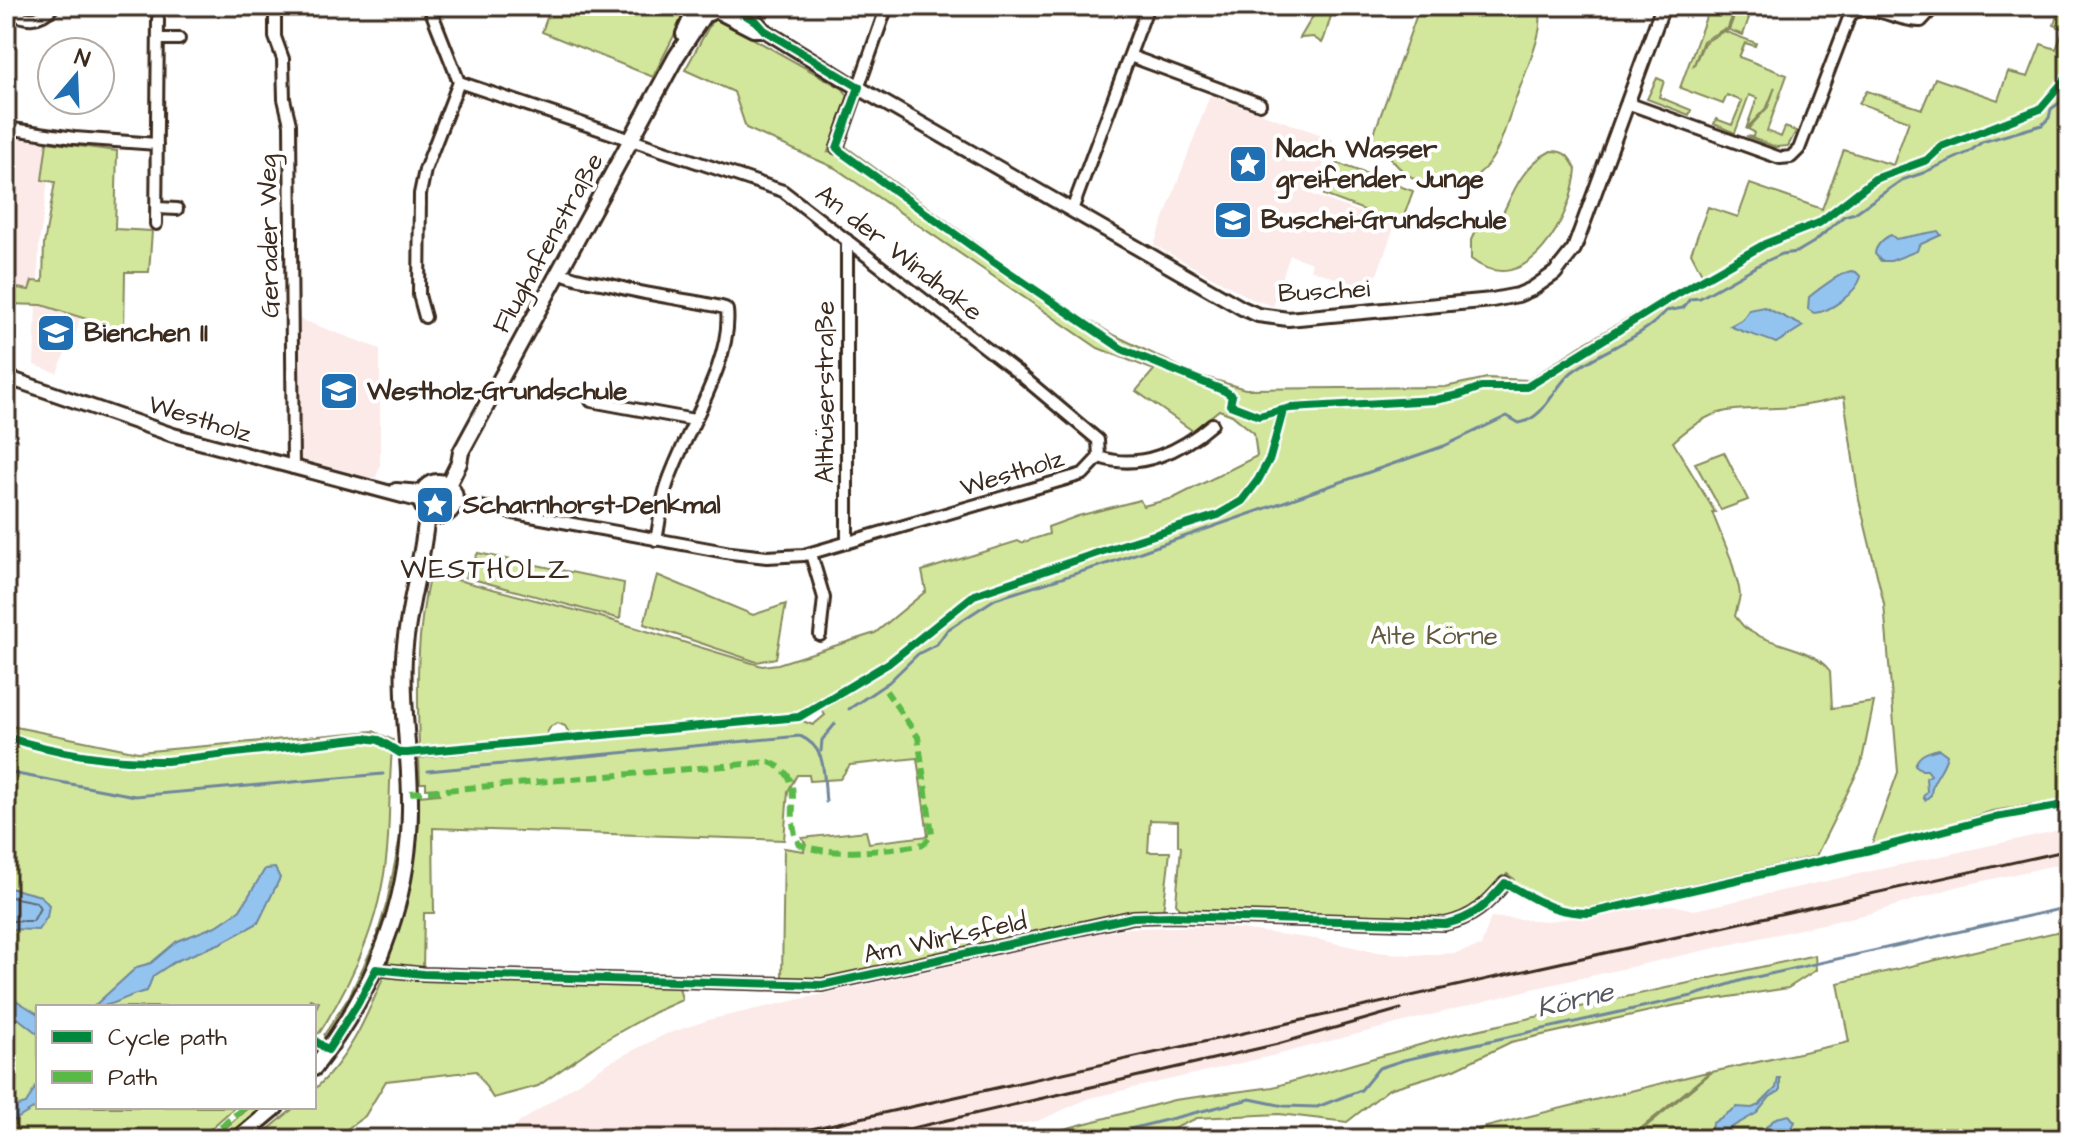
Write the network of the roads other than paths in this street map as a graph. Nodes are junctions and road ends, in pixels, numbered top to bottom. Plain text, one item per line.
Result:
1 (275, 6) edge
2 (429, 6) edge
3 (731, 6) edge
4 (887, 6) edge
5 (1148, 6) edge
6 (1663, 6) edge
7 (1935, 6) edge
8 (706, 9) edge
9 (50, 10) edge
10 (6, 11) edge
11 (158, 19) dead end
12 (764, 30) junction
13 (158, 39) junction
14 (179, 39) dead end
15 (1130, 56) junction
16 (459, 82) junction
17 (859, 87) junction
18 (1627, 103) junction
19 (1260, 104) dead end
20 (6, 128) edge
21 (632, 142) junction
22 (157, 144) junction
23 (837, 148) dead end
24 (157, 208) junction
25 (177, 209) dead end
26 (1072, 210) junction
27 (156, 224) dead end
28 (847, 240) junction
29 (560, 272) junction
30 (425, 317) dead end
31 (6, 377) edge
32 (591, 401) dead end
33 (694, 420) junction
34 (1212, 424) dead end
35 (1099, 457) junction
36 (293, 468) junction
37 (444, 484) junction
38 (454, 502) junction
39 (427, 505) junction
40 (656, 540) junction
41 (847, 543) junction
42 (811, 554) junction
43 (820, 635) dead end
44 (1505, 883) dead end
45 (376, 969) junction
46 (316, 1065) edge
47 (274, 1109) edge
48 (238, 1139) edge

1 - 36 street, Gerader Weg
2 - 16 street
3 - 12 street, Buschei
4 - 17 street
5 - 15 street
6 - 18 street, Buschei
7 - 18 street
8 - 12 street, Buschei
8 - 21 main road, Flughafenstraße
9 - 10 street
11 - 13 street
12 - 17 street, Buschei
13 - 14 street
13 - 22 street
15 - 19 street
15 - 26 street
16 - 21 street, An der Windhake
16 - 30 street
17 - 23 street
17 - 26 street, Buschei
18 - 26 street, Buschei
20 - 22 street
21 - 28 street, An der Windhake
21 - 29 main road, Flughafenstraße
22 - 24 street
24 - 25 street
24 - 27 street
28 - 35 street, An der Windhake
28 - 41 street, Althüserstraße
29 - 33 street
29 - 37 main road, Flughafenstraße
31 - 36 street, Westholz
32 - 33 street
33 - 40 street
34 - 35 street, Westholz
35 - 41 street, Westholz
36 - 39 street, Westholz
37 - 38 main road
37 - 39 main road
38 - 39 main road
38 - 40 street, Westholz
39 - 45 main road
40 - 42 street, Westholz
41 - 42 street, Westholz
42 - 43 street
44 - 45 street, Am Wirksfeld
45 - 46 main road
47 - 48 main road

